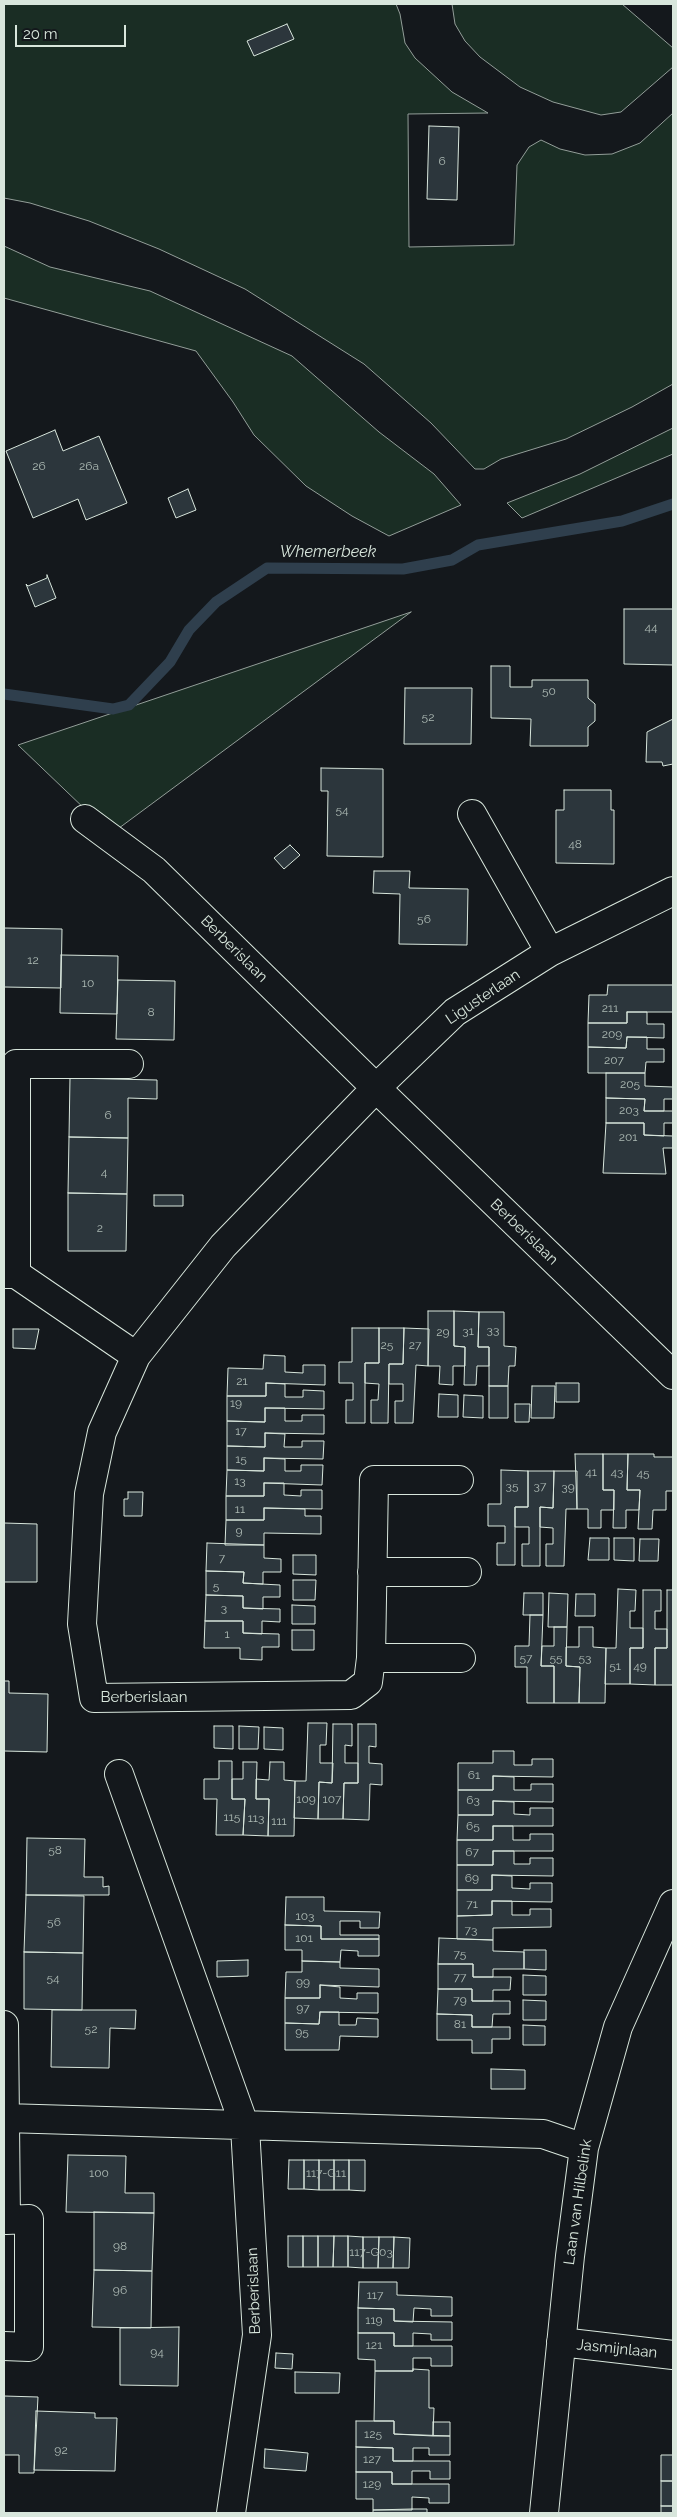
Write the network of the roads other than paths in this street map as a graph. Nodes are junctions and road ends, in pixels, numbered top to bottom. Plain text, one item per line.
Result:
1 (472, 814) dead end
2 (85, 819) dead end
3 (673, 891) edge
4 (550, 952) junction
5 (129, 1064) dead end
6 (376, 1088) junction
7 (10, 1274) edge
8 (136, 1356) junction
9 (673, 1375) edge
10 (458, 1480) dead end
11 (372, 1572) junction
12 (467, 1572) dead end
13 (371, 1658) junction
14 (461, 1658) dead end
15 (119, 1774) dead end
16 (673, 1904) edge
17 (4, 2025) edge
18 (5, 2118) junction
19 (245, 2127) junction
20 (584, 2148) junction
21 (561, 2342) junction
22 (4, 2346) edge
23 (673, 2355) edge
24 (231, 2513) edge
25 (544, 2513) edge

1 - 4 street
2 - 6 street, Berberislaan
3 - 4 street, Ligusterlaan
4 - 6 street, Ligusterlaan
5 - 7 street
6 - 8 street, Berberislaan
6 - 9 street, Berberislaan
7 - 8 street
8 - 13 street, Berberislaan
10 - 11 street, Berberislaan
11 - 12 street
11 - 13 street, Berberislaan
13 - 14 street
15 - 19 street, Berberislaan
16 - 20 street, Laan van Hilbelink
17 - 18 street
18 - 19 street
18 - 22 street
19 - 20 street
19 - 24 street, Berberislaan
20 - 21 street, Laan van Hilbelink
21 - 23 street, Jasmijnlaan
21 - 25 street, Laan van Hilbelink

